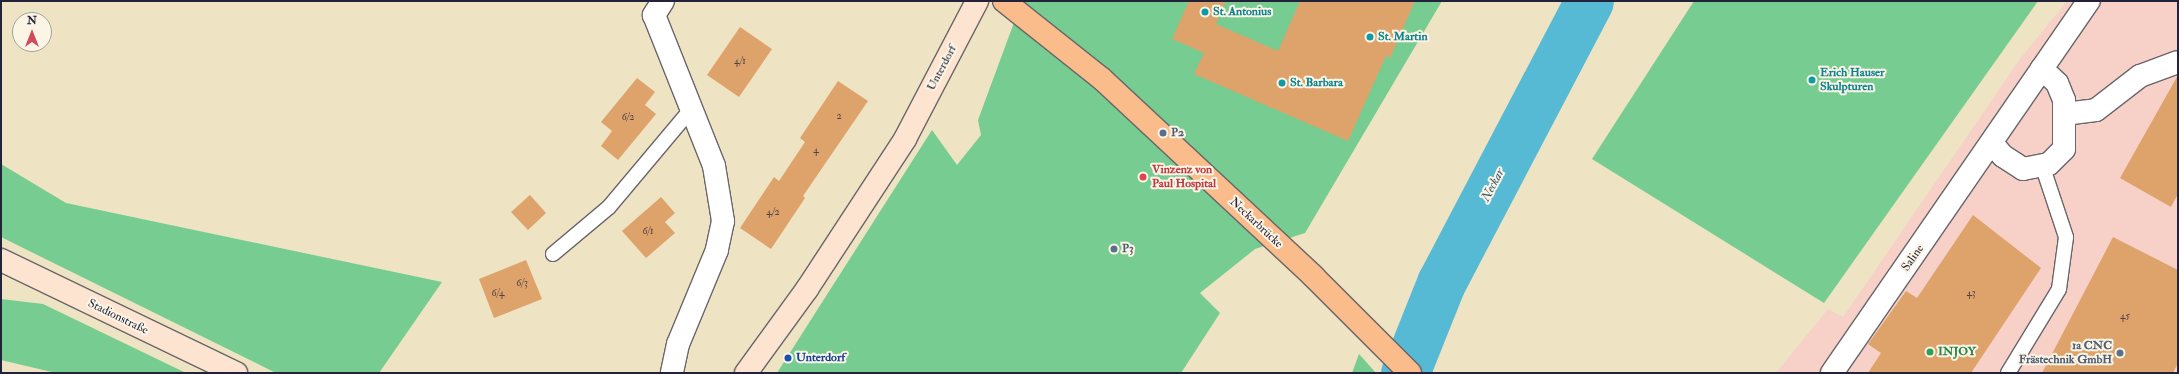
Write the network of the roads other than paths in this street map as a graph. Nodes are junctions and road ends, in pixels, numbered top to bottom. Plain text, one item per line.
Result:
1 (663, 1) edge
2 (977, 1) edge
3 (1004, 1) edge
4 (2089, 1) edge
5 (2178, 62) edge
6 (2042, 70) junction
7 (692, 108) junction
8 (2064, 114) junction
9 (1992, 143) junction
10 (2042, 165) junction
11 (553, 254) dead end
12 (1, 260) edge
13 (236, 373) edge
14 (672, 373) edge
15 (746, 373) edge
16 (1410, 373) edge
17 (1832, 373) edge
18 (2008, 373) edge

1 - 7 street
2 - 15 street, Unterdorf
3 - 16 main road, Neckarbrücke
4 - 6 street, Saline
5 - 8 street
6 - 8 street
6 - 9 street, Saline
7 - 11 lane
7 - 14 street
8 - 10 street
9 - 10 street
9 - 17 street, Saline
10 - 18 lane
12 - 13 street, Stadionstraße

